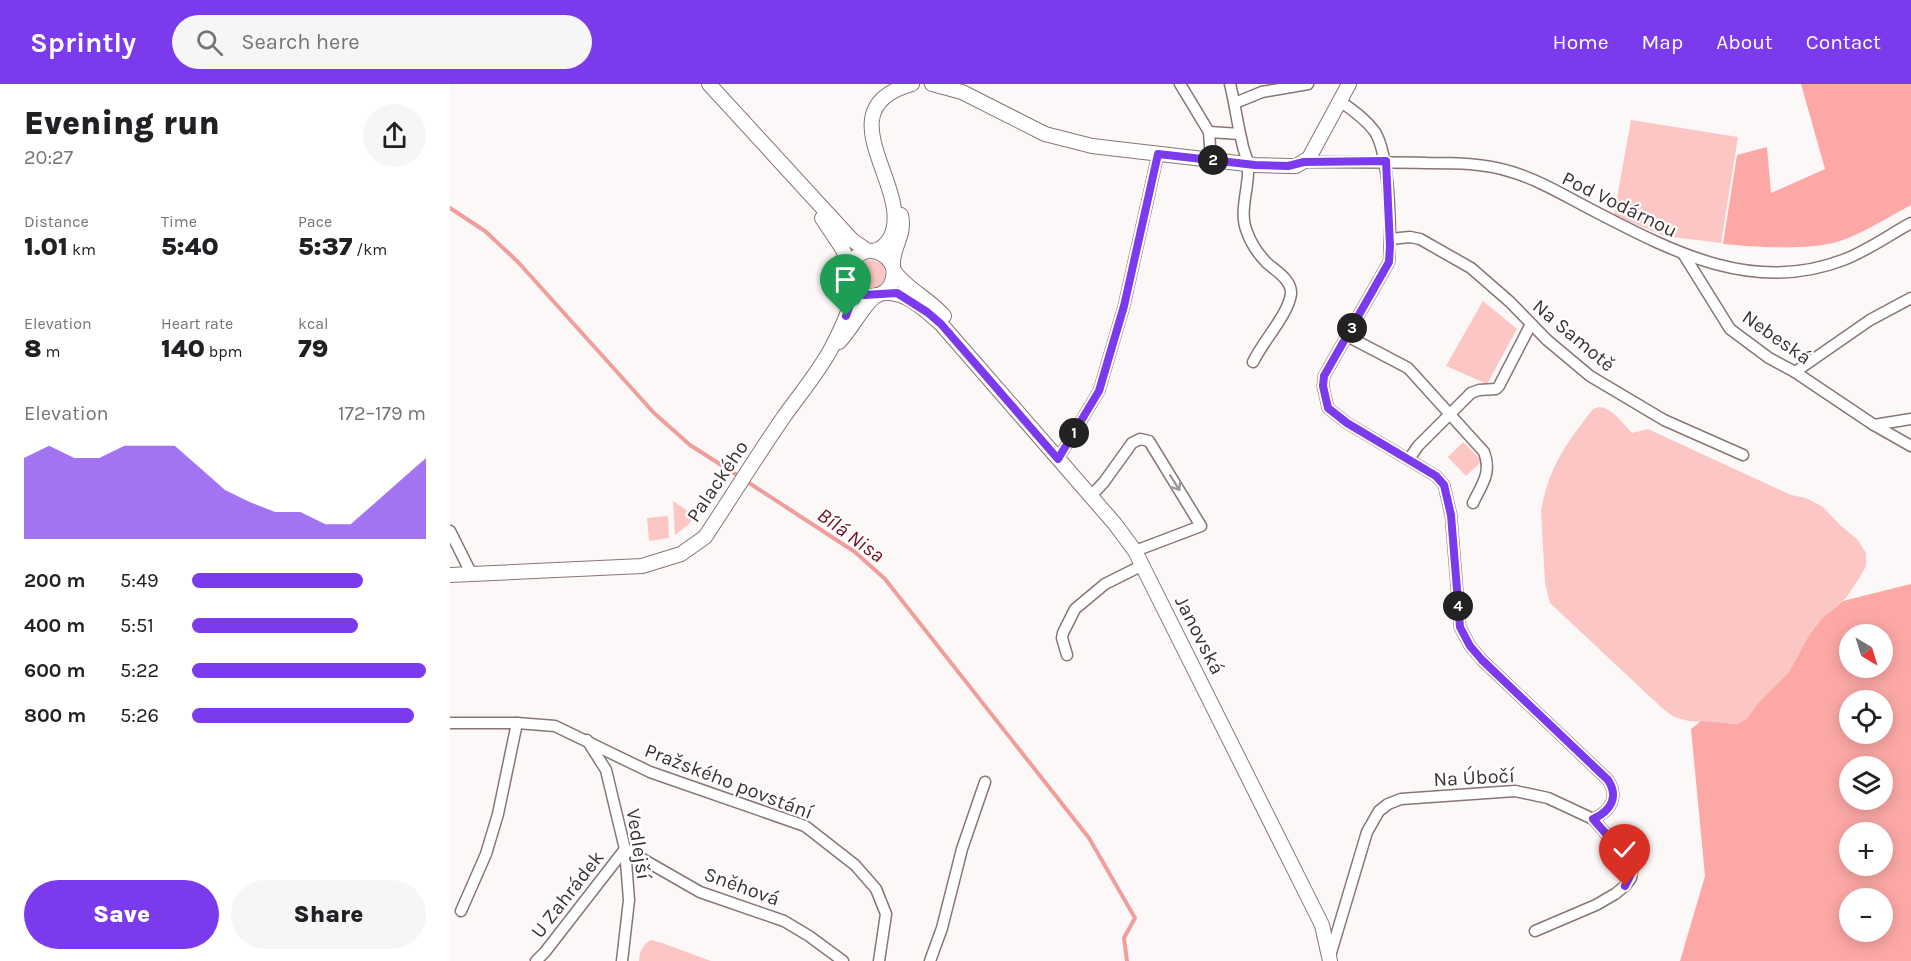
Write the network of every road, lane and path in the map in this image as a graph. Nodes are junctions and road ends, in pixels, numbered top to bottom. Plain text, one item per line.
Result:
1 (709, 84) edge
2 (912, 84) edge
3 (932, 84) edge
4 (1179, 84) edge
5 (1230, 84) edge
6 (1308, 84) edge
7 (1349, 84) edge
8 (960, 88) edge
9 (1340, 101) junction
10 (1235, 103) junction
11 (1209, 132) junction
12 (1240, 134) junction
13 (1158, 154) junction
14 (1211, 160) junction
15 (1386, 161) junction
16 (1304, 162) junction
17 (1248, 164) junction
18 (788, 170) junction
19 (889, 188) junction
20 (1911, 223) edge
21 (1390, 239) junction
22 (870, 251) junction
23 (1684, 255) junction
24 (850, 266) junction
25 (893, 269) junction
26 (850, 283) junction
27 (880, 294) junction
28 (1911, 298) edge
29 (1531, 324) junction
30 (1347, 336) junction
31 (831, 350) junction
32 (1253, 362) dead end
33 (975, 363) junction
34 (1794, 372) junction
35 (1450, 414) junction
36 (1911, 419) edge
37 (1874, 424) junction
38 (1911, 446) edge
39 (1743, 455) dead end
40 (1058, 459) junction
41 (1409, 459) junction
42 (1091, 496) junction
43 (1473, 503) dead end
44 (450, 531) edge
45 (1135, 551) junction
46 (1143, 565) junction
47 (471, 573) junction
48 (450, 575) edge
49 (1067, 655) dead end
50 (450, 723) edge
51 (517, 723) junction
52 (587, 740) junction
53 (986, 782) dead end
54 (1593, 819) junction
55 (625, 849) junction
56 (461, 910) dead end
57 (1535, 931) dead end
58 (1330, 958) edge
59 (536, 961) edge
60 (622, 961) edge
61 (843, 961) edge
62 (879, 961) edge
63 (930, 961) edge

1 - 18 street
2 - 19 street
3 - 8 street
4 - 11 street
5 - 10 street
6 - 10 street
7 - 9 street
8 - 13 street
9 - 15 street
9 - 16 street
10 - 12 street
11 - 12 street
11 - 14 street
12 - 17 street
13 - 14 street
13 - 40 street
14 - 17 street
15 - 16 street, Pod Vodárnou
15 - 21 street
15 - 23 street, Pod Vodárnou
16 - 17 street
17 - 32 street
18 - 22 street
18 - 24 street
19 - 22 street
19 - 25 street
20 - 23 street, Pod Vodárnou
21 - 29 street, Na Samotě
21 - 30 street
22 - 24 street
22 - 25 street
23 - 34 street, Nebeská
24 - 26 street
25 - 27 street
25 - 33 street, Janovská
26 - 27 street
26 - 31 street, Palackého
27 - 31 street, Palackého
27 - 33 street, Janovská
28 - 34 street
29 - 35 street
29 - 39 street, Na Samotě
30 - 35 street
30 - 41 street
31 - 47 street, Palackého
33 - 40 street, Janovská
34 - 37 street, Nebeská
35 - 41 street
35 - 43 street
36 - 37 street
37 - 38 street, Nebeská
40 - 42 street, Janovská
41 - 54 street
42 - 45 street, Janovská
42 -> 45 street
44 - 47 street
45 - 46 street, Janovská
46 - 49 street
46 - 58 street, Janovská
47 - 48 street, Palackého
50 - 51 street, Pražského povstání
51 - 52 street, Pražského povstání
51 - 56 street
52 - 55 street, Vedlejší
52 - 62 street, Pražského povstání
53 - 63 street
54 - 57 street
54 - 58 street, Na Úbočí
55 - 59 street, U Zahrádek
55 - 60 street, Vedlejší
55 - 61 street, Sněhová

